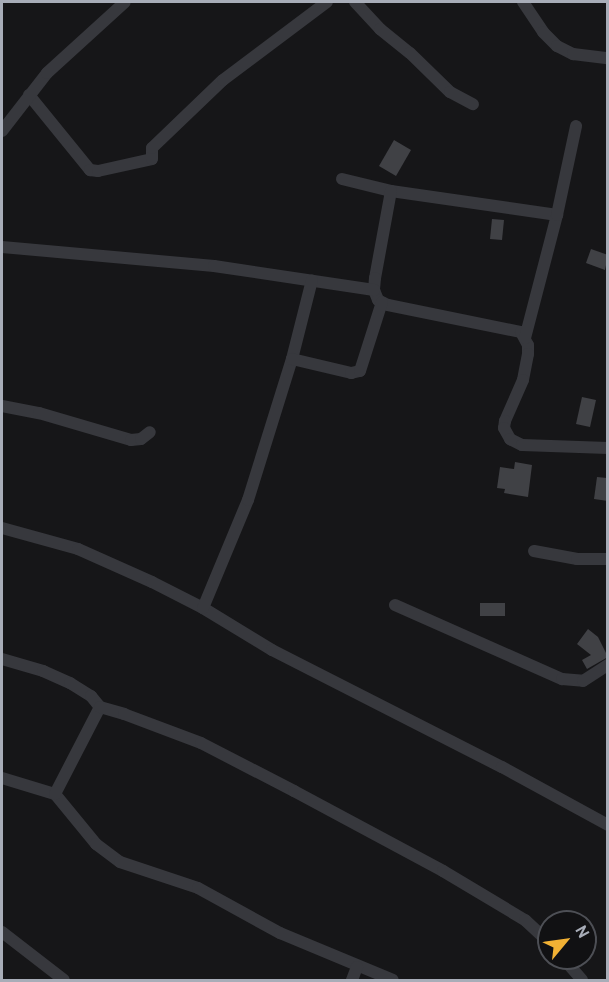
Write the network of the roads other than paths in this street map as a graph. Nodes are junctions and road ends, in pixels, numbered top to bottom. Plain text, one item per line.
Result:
1 (125, 2) edge
2 (327, 2) edge
3 (355, 2) edge
4 (523, 2) edge
5 (608, 58) edge
6 (29, 95) junction
7 (473, 104) dead end
8 (576, 126) dead end
9 (2, 131) edge
10 (342, 179) dead end
11 (391, 191) junction
12 (557, 215) junction
13 (2, 247) edge
14 (312, 280) junction
15 (374, 290) junction
16 (382, 302) junction
17 (525, 338) junction
18 (292, 359) junction
19 (2, 406) edge
20 (150, 432) dead end
21 (608, 448) edge
22 (2, 528) edge
23 (534, 551) dead end
24 (608, 559) edge
25 (395, 605) dead end
26 (203, 608) junction
27 (2, 659) edge
28 (608, 665) edge
29 (100, 707) junction
30 (2, 778) edge
31 (55, 794) junction
32 (608, 825) edge
33 (537, 931) edge
34 (2, 932) edge
35 (357, 967) junction
36 (64, 981) edge
37 (352, 981) edge
38 (393, 981) edge

1 - 6 street
2 - 6 street
3 - 7 street
4 - 5 street
6 - 9 street
8 - 12 street
10 - 11 street
11 - 12 street
11 - 15 street
12 - 17 street
13 - 14 street
14 - 15 street
14 - 18 street
15 - 16 street
16 - 17 street
16 - 18 street
17 - 21 street
18 - 26 street
19 - 20 street
22 - 26 street
23 - 24 street
25 - 28 street
26 - 32 street
27 - 29 street
29 - 31 street
29 - 33 street
30 - 31 street
31 - 35 street
34 - 36 street
35 - 37 street
35 - 38 street

